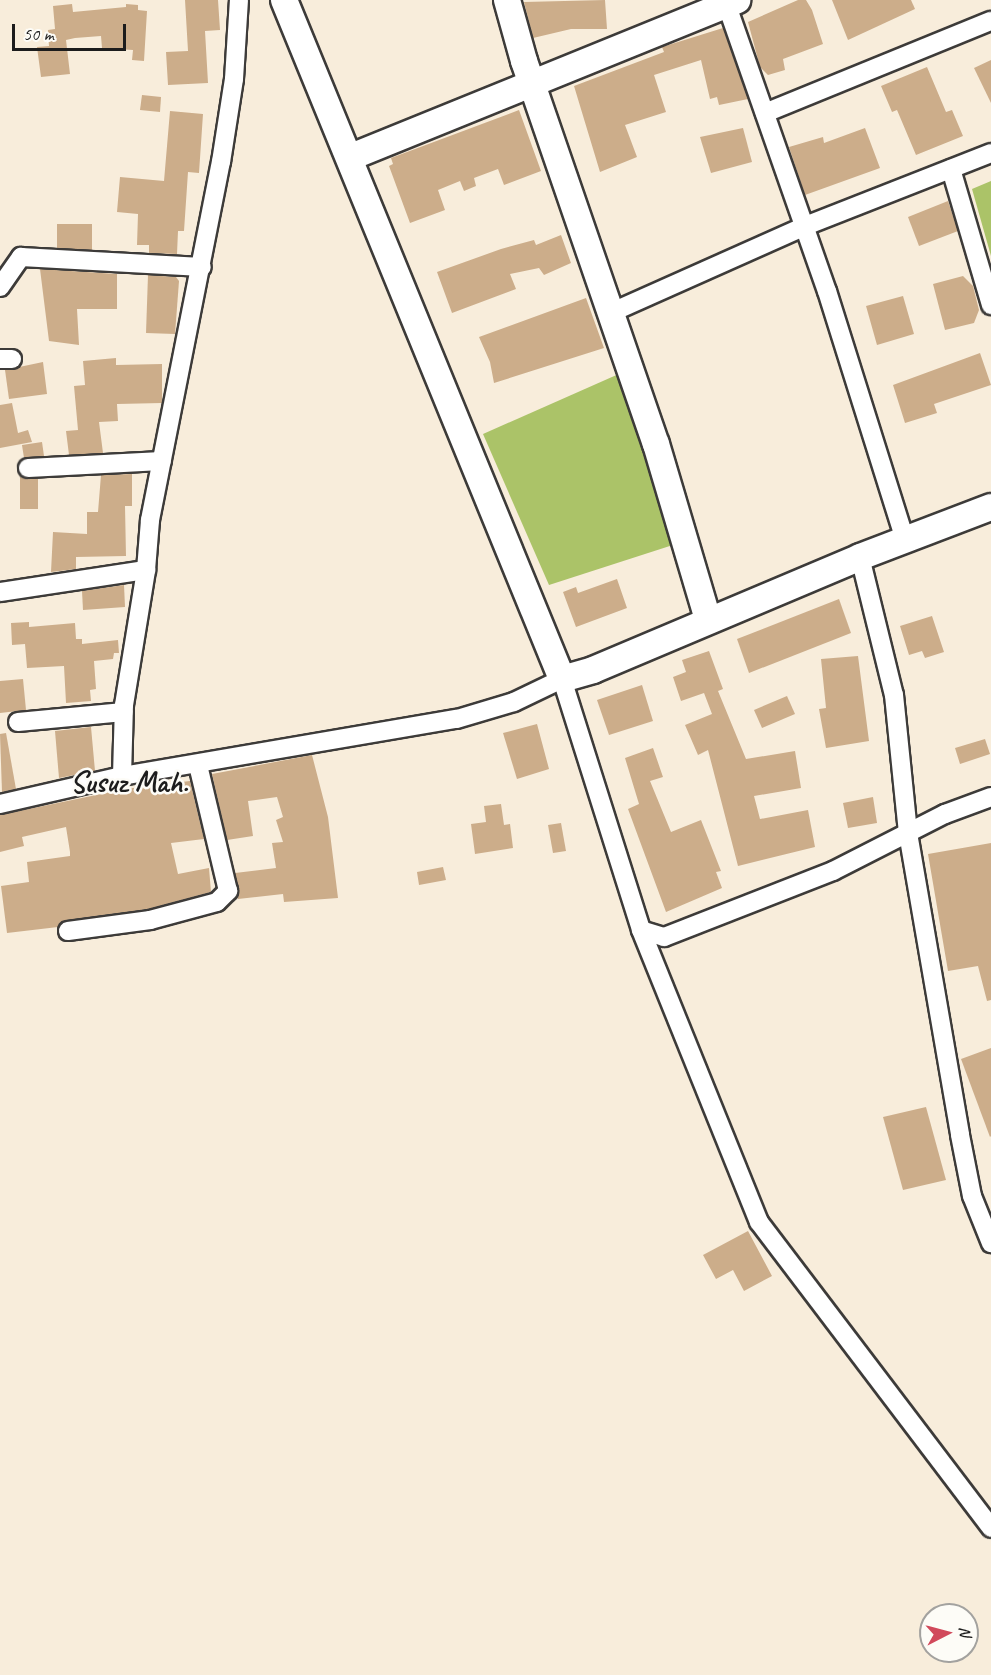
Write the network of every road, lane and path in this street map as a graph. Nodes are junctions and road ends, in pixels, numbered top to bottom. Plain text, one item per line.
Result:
1 (239, 0) edge
2 (284, 0) edge
3 (507, 0) edge
4 (729, 2) edge
5 (991, 21) edge
6 (533, 85) junction
7 (765, 113) junction
8 (991, 153) edge
9 (351, 157) junction
10 (951, 169) junction
11 (805, 226) junction
12 (202, 267) junction
13 (0, 287) edge
14 (991, 305) edge
15 (610, 313) junction
16 (162, 462) junction
17 (28, 468) dead end
18 (991, 507) edge
19 (905, 540) junction
20 (860, 557) junction
21 (146, 570) junction
22 (0, 592) edge
23 (708, 621) junction
24 (562, 679) junction
25 (124, 712) junction
26 (18, 722) dead end
27 (198, 765) junction
28 (122, 776) junction
29 (991, 797) edge
30 (0, 804) edge
31 (908, 834) junction
32 (641, 930) junction
33 (68, 931) dead end
34 (991, 1243) edge
35 (991, 1528) edge

1 - 12 street
2 - 9 street
3 - 6 street
4 - 6 street
4 - 7 street
5 - 7 street
6 - 9 street
6 - 15 street
7 - 11 street
8 - 10 street
9 - 24 street
10 - 11 street
10 - 14 street
11 - 15 street
11 - 19 street
12 - 13 street
12 - 16 street
15 - 23 street
16 - 17 street
16 - 21 street
18 - 19 street
19 - 20 street
20 - 23 street
20 - 31 street
21 - 22 street
21 - 25 street
23 - 24 street
24 - 27 street
24 - 32 street
25 - 26 street
25 - 28 street
27 - 28 street
27 - 33 street
28 - 30 street
29 - 31 street
31 - 32 street
31 - 34 street
32 - 35 street

